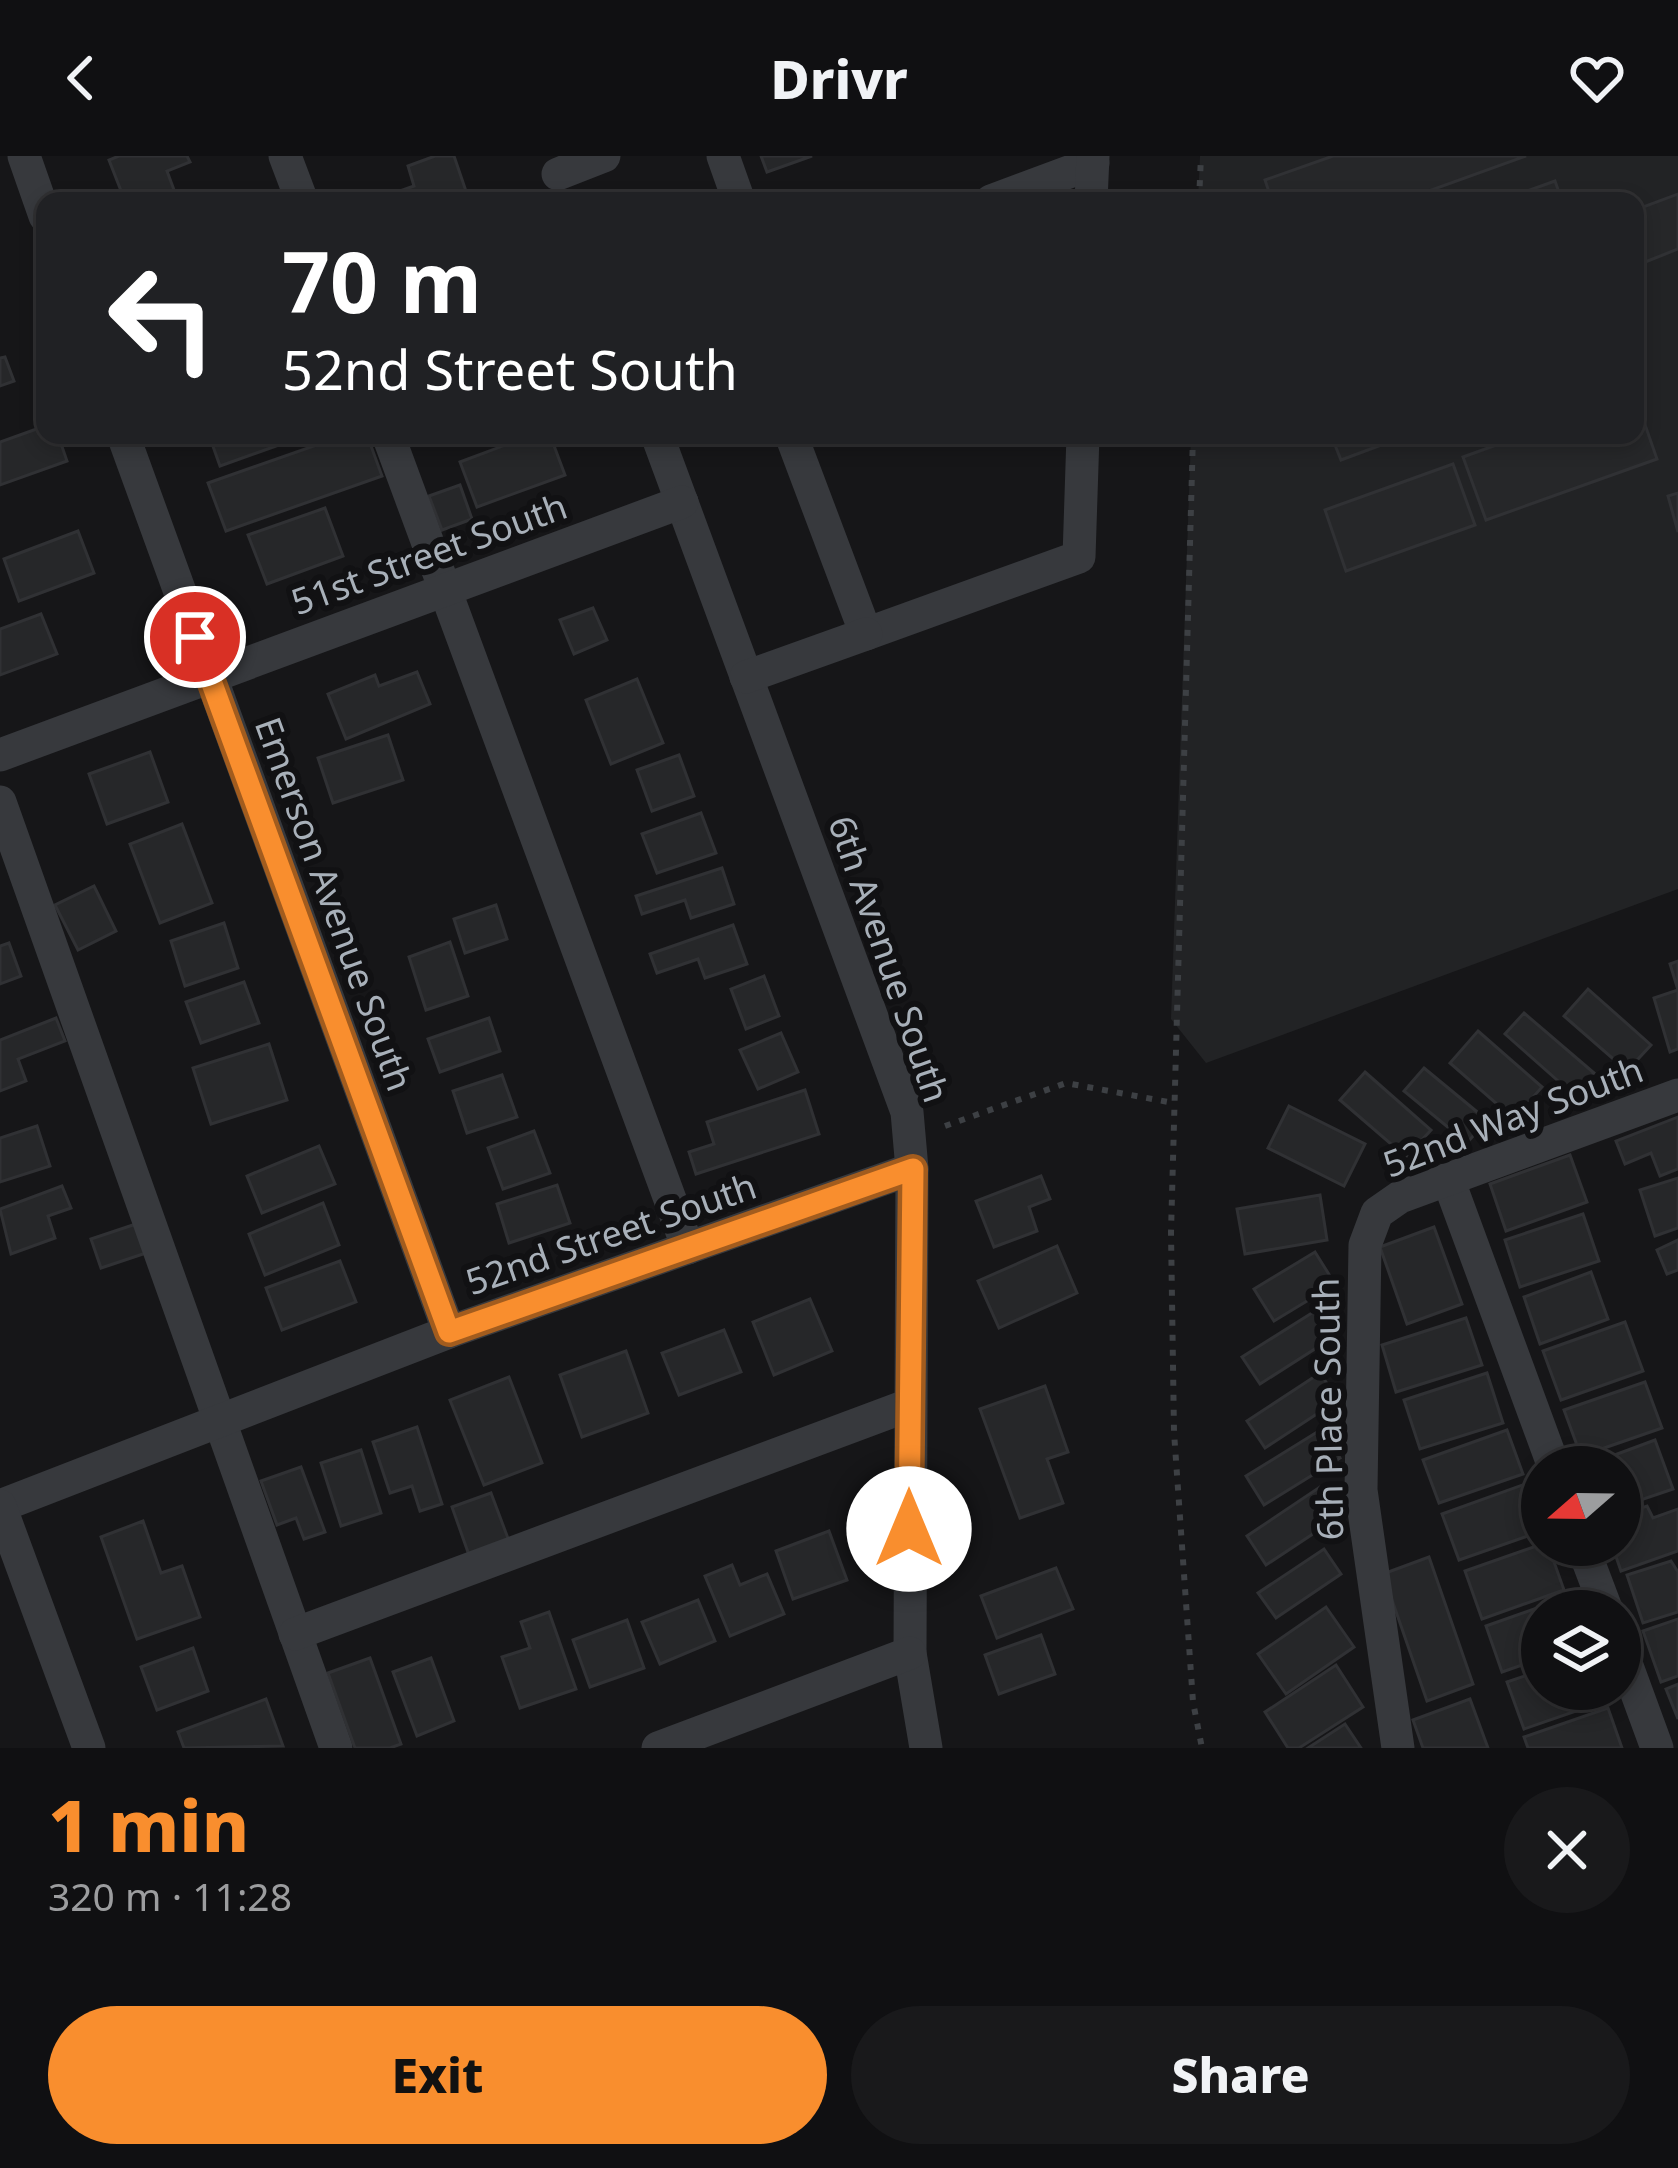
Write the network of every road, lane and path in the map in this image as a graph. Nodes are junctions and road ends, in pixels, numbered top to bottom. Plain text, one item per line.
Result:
1 (24, 156) edge
2 (285, 156) edge
3 (604, 156) edge
4 (723, 156) edge
5 (1201, 156) edge
6 (1093, 160) edge
7 (559, 177) edge
8 (37, 192) edge
9 (299, 192) edge
10 (736, 192) edge
11 (1013, 192) edge
12 (1091, 192) edge
13 (1199, 192) edge
14 (126, 444) edge
15 (391, 444) edge
16 (660, 444) edge
17 (794, 444) edge
18 (1083, 444) edge
19 (1193, 444) edge
20 (682, 502) junction
21 (445, 590) junction
22 (866, 634) junction
23 (209, 677) junction
24 (746, 677) junction
25 (0, 754) edge
26 (0, 802) edge
27 (1678, 1095) edge
28 (1174, 1103) junction
29 (945, 1126) dead end
30 (913, 1169) junction
31 (1448, 1179) junction
32 (1377, 1213) joint
33 (688, 1248) junction
34 (449, 1332) junction
35 (909, 1405) junction
36 (217, 1422) junction
37 (1546, 1446) edge
38 (0, 1506) edge
39 (295, 1634) junction
40 (910, 1653) junction
41 (1641, 1704) edge
42 (89, 1748) edge
43 (337, 1748) edge
44 (658, 1748) edge
45 (926, 1748) edge
46 (1202, 1748) edge
47 (1398, 1748) edge
48 (1657, 1748) edge

1 - 8 street
2 - 9 street
3 - 7 street
4 - 10 street
5 - 13 path
6 - 11 street
6 - 12 street
14 - 23 street, Emerson Avenue South
15 - 21 street
16 - 20 street, 6th Avenue South
17 - 22 street
18 - 22 street
19 - 28 path
20 - 21 street, 51st Street South
20 - 24 street, 6th Avenue South
21 - 23 street, 51st Street South
21 - 33 street
22 - 24 street
23 - 25 street, 51st Street South
23 - 34 street, Emerson Avenue South
24 - 30 street, 6th Avenue South
26 - 36 street
27 - 31 street, 52nd Way South
28 - 29 path
28 - 46 path
30 - 33 street, 52nd Street South
30 - 35 street, 6th Avenue South
31 - 32 street, 52nd Way South
31 - 37 street
32 - 47 street, 6th Place South
33 - 34 street, 52nd Street South
34 - 36 street, 52nd Street South
35 - 39 street
35 - 40 street, 6th Avenue South
36 - 38 street, 52nd Street South
36 - 39 street
38 - 42 street
39 - 43 street
40 - 44 street
40 - 45 street, 6th Avenue South
41 - 48 street

